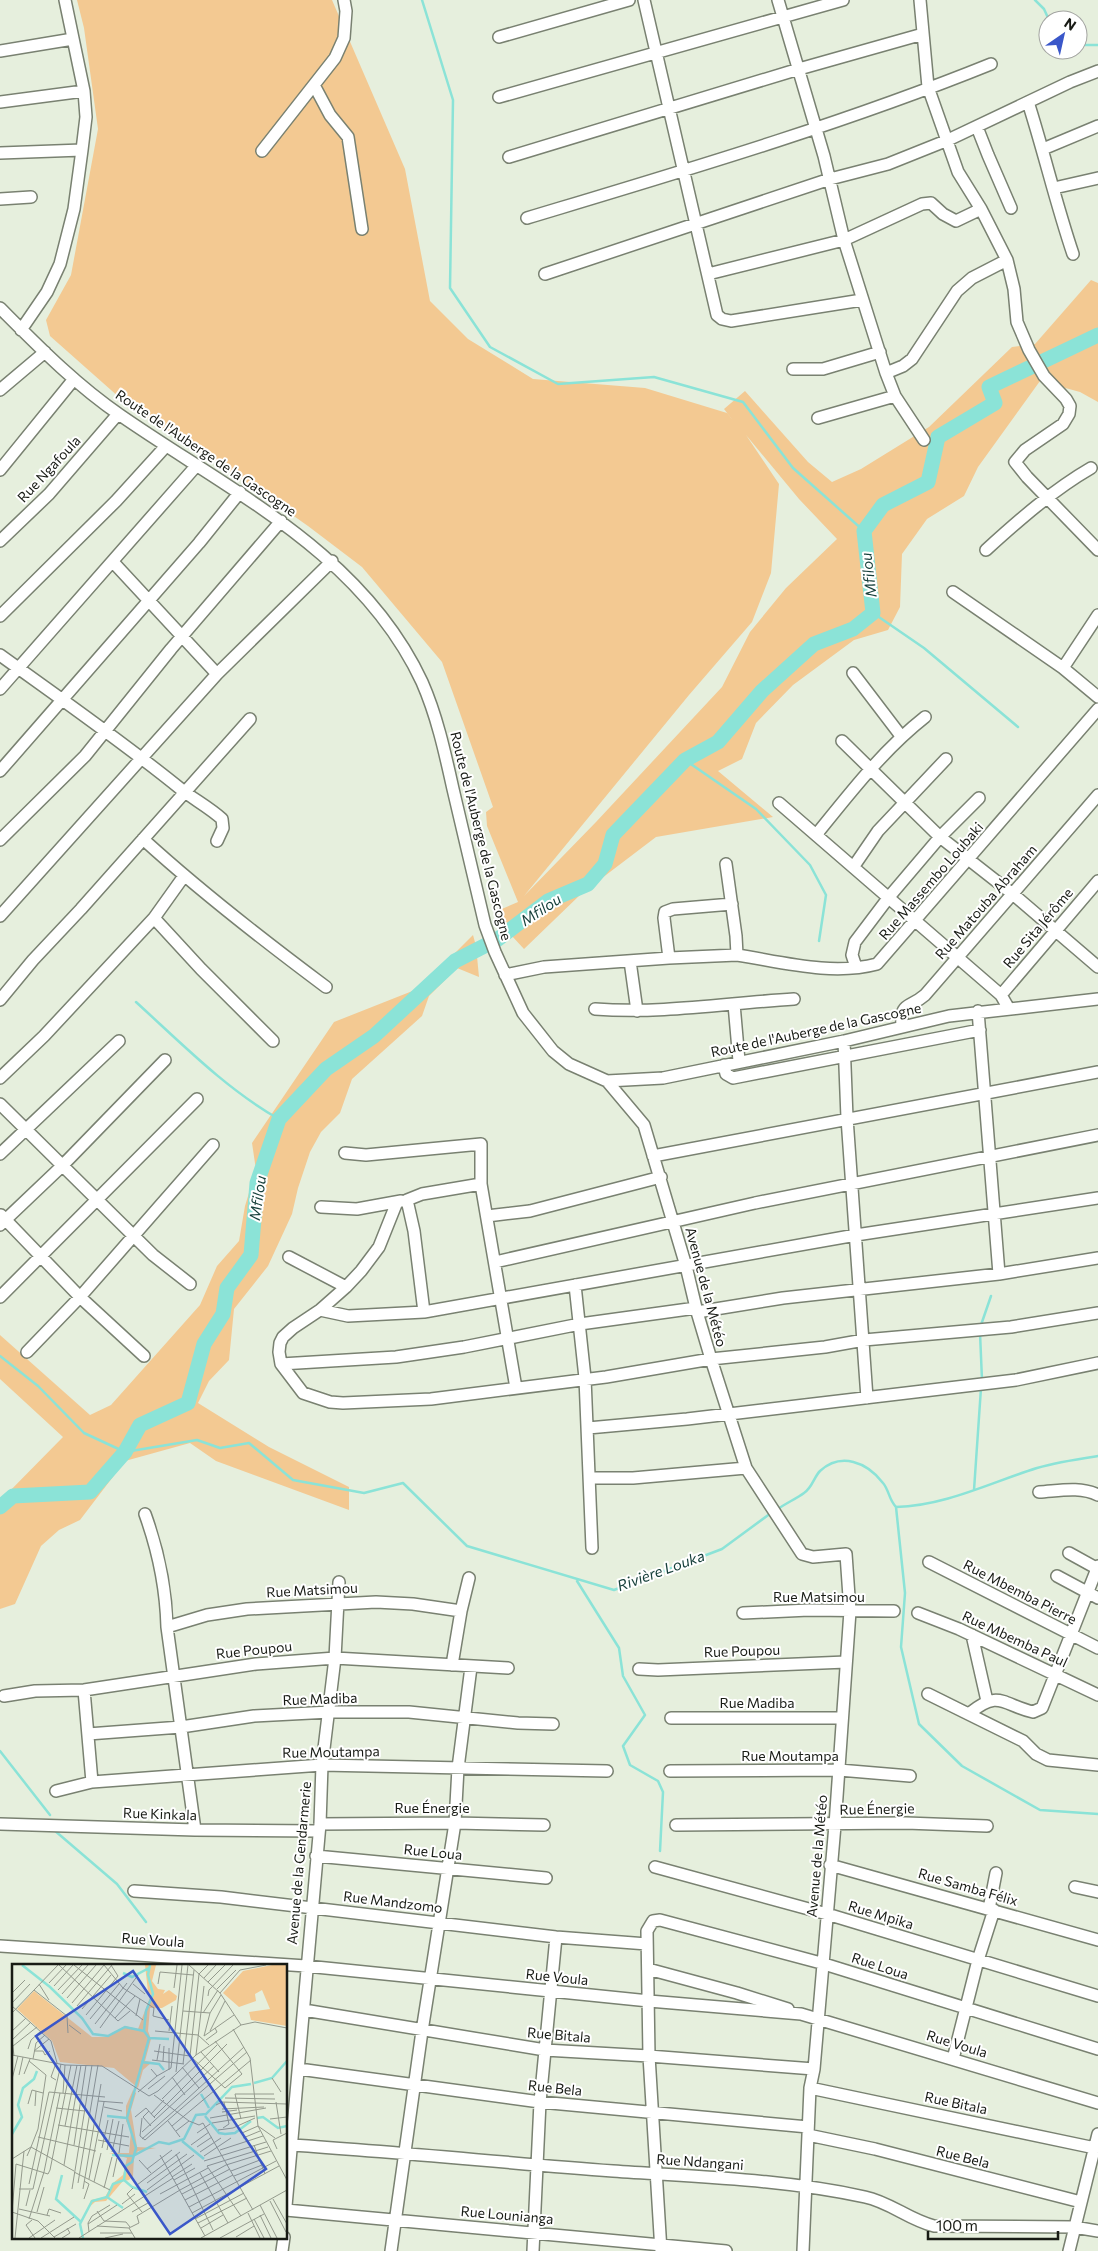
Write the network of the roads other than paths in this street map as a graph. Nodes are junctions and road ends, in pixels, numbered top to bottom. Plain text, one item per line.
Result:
1 (66, 0) edge
2 (344, 0) edge
3 (629, 0) edge
4 (644, 0) edge
5 (778, 0) edge
6 (843, 0) edge
7 (920, 0) edge
8 (784, 18) junction
9 (923, 34) junction
10 (499, 37) dead end
11 (73, 39) junction
12 (0, 51) edge
13 (657, 52) junction
14 (991, 64) dead end
15 (799, 69) junction
16 (1098, 71) edge
17 (314, 85) junction
18 (928, 87) junction
19 (84, 91) junction
20 (499, 97) dead end
21 (0, 102) edge
22 (1028, 102) junction
23 (670, 109) junction
24 (977, 126) junction
25 (1098, 126) edge
26 (816, 128) junction
27 (948, 140) junction
28 (1043, 149) junction
29 (82, 150) junction
30 (262, 151) dead end
31 (0, 153) edge
32 (509, 157) dead end
33 (684, 171) junction
34 (1098, 178) edge
35 (830, 179) junction
36 (1054, 188) junction
37 (30, 197) dead end
38 (0, 199) edge
39 (1011, 208) dead end
40 (981, 209) junction
41 (527, 218) dead end
42 (697, 224) junction
43 (362, 229) dead end
44 (844, 240) junction
45 (1073, 254) dead end
46 (1007, 260) junction
47 (545, 274) dead end
48 (708, 274) junction
49 (862, 300) junction
50 (0, 308) edge
51 (9, 317) junction
52 (0, 325) edge
53 (21, 330) junction
54 (44, 352) junction
55 (880, 352) junction
56 (793, 369) dead end
57 (886, 372) junction
58 (74, 379) junction
59 (0, 390) edge
60 (895, 396) junction
61 (118, 414) junction
62 (818, 418) dead end
63 (924, 440) dead end
64 (166, 446) junction
65 (197, 465) junction
66 (1090, 468) dead end
67 (0, 470) edge
68 (240, 492) junction
69 (1049, 498) junction
70 (281, 521) junction
71 (1098, 531) edge
72 (1089, 539) junction
73 (0, 541) edge
74 (986, 550) dead end
75 (1098, 550) edge
76 (332, 561) junction
77 (113, 562) junction
78 (953, 592) dead end
79 (149, 600) junction
80 (1098, 615) edge
81 (0, 616) edge
82 (183, 637) junction
83 (0, 655) edge
84 (19, 668) junction
85 (1063, 668) junction
86 (854, 673) dead end
87 (217, 674) junction
88 (0, 689) edge
89 (1098, 697) edge
90 (61, 698) junction
91 (1098, 709) edge
92 (925, 717) dead end
93 (250, 719) dead end
94 (106, 729) junction
95 (901, 736) junction
96 (842, 741) dead end
97 (143, 757) junction
98 (946, 759) dead end
99 (871, 770) junction
100 (0, 771) edge
101 (185, 792) junction
102 (1098, 795) edge
103 (979, 798) dead end
104 (779, 804) dead end
105 (905, 804) junction
106 (816, 835) junction
107 (940, 837) junction
108 (143, 839) junction
109 (0, 840) edge
110 (217, 841) dead end
111 (969, 859) junction
112 (726, 864) dead end
113 (854, 866) junction
114 (184, 876) junction
115 (1098, 881) edge
116 (1014, 895) junction
117 (889, 897) junction
118 (732, 904) junction
119 (0, 916) edge
120 (154, 918) junction
121 (916, 920) junction
122 (1056, 931) junction
123 (737, 955) junction
124 (958, 957) junction
125 (669, 958) junction
126 (630, 961) junction
127 (856, 967) junction
128 (1098, 967) edge
129 (506, 975) junction
130 (326, 987) dead end
131 (1001, 995) junction
132 (794, 999) dead end
133 (1098, 999) edge
134 (0, 1000) edge
135 (734, 1004) junction
136 (594, 1009) dead end
137 (1009, 1009) junction
138 (637, 1011) junction
139 (978, 1012) junction
140 (902, 1027) junction
141 (980, 1030) junction
142 (119, 1041) dead end
143 (273, 1041) dead end
144 (844, 1041) junction
145 (792, 1052) junction
146 (845, 1057) junction
147 (165, 1060) dead end
148 (743, 1061) junction
149 (724, 1065) junction
150 (793, 1068) junction
151 (1098, 1072) edge
152 (750, 1076) junction
153 (0, 1078) edge
154 (607, 1081) junction
155 (984, 1095) junction
156 (197, 1099) dead end
157 (0, 1104) edge
158 (847, 1118) junction
159 (26, 1128) junction
160 (1098, 1135) edge
161 (213, 1145) dead end
162 (345, 1153) dead end
163 (0, 1154) edge
164 (653, 1156) junction
165 (989, 1157) junction
166 (62, 1166) junction
167 (661, 1177) junction
168 (852, 1183) junction
169 (481, 1184) junction
170 (1098, 1198) edge
171 (97, 1201) junction
172 (402, 1201) junction
173 (321, 1207) dead end
174 (993, 1214) junction
175 (487, 1216) junction
176 (2, 1220) edge
177 (673, 1222) junction
178 (856, 1235) junction
179 (134, 1237) junction
180 (41, 1258) junction
181 (289, 1258) dead end
182 (1098, 1258) edge
183 (495, 1262) junction
184 (686, 1266) junction
185 (998, 1274) junction
186 (190, 1284) dead end
187 (575, 1285) junction
188 (346, 1288) junction
189 (860, 1290) junction
190 (0, 1297) edge
191 (80, 1297) junction
192 (502, 1298) junction
193 (320, 1310) junction
194 (696, 1310) junction
195 (424, 1312) junction
196 (1098, 1313) edge
197 (580, 1324) junction
198 (508, 1339) junction
199 (864, 1340) junction
200 (27, 1352) dead end
201 (144, 1356) dead end
202 (711, 1359) junction
203 (1098, 1363) edge
204 (281, 1364) junction
205 (585, 1378) junction
206 (516, 1388) junction
207 (867, 1398) junction
208 (728, 1414) junction
209 (588, 1428) junction
210 (746, 1468) junction
211 (590, 1478) junction
212 (1039, 1492) dead end
213 (1098, 1495) edge
214 (145, 1514) dead end
215 (592, 1548) dead end
216 (1069, 1553) dead end
217 (929, 1562) dead end
218 (1098, 1568) edge
219 (1056, 1576) dead end
220 (469, 1578) dead end
221 (339, 1582) dead end
222 (1093, 1595) edge
223 (338, 1604) junction
224 (461, 1611) junction
225 (850, 1611) junction
226 (743, 1612) dead end
227 (894, 1612) dead end
228 (918, 1613) dead end
229 (167, 1627) junction
230 (972, 1635) junction
231 (1070, 1635) junction
232 (1098, 1648) edge
233 (336, 1658) junction
234 (846, 1662) junction
235 (452, 1664) junction
236 (471, 1667) junction
237 (508, 1668) dead end
238 (639, 1669) dead end
239 (1055, 1674) junction
240 (174, 1676) junction
241 (84, 1690) junction
242 (928, 1694) dead end
243 (1098, 1695) edge
244 (4, 1696) dead end
245 (987, 1701) junction
246 (330, 1712) junction
247 (970, 1713) junction
248 (464, 1717) junction
249 (671, 1718) dead end
250 (842, 1718) junction
251 (554, 1724) dead end
252 (181, 1727) junction
253 (88, 1734) junction
254 (322, 1765) junction
255 (1098, 1765) edge
256 (458, 1768) junction
257 (670, 1770) dead end
258 (839, 1770) junction
259 (607, 1771) dead end
260 (188, 1775) junction
261 (910, 1776) dead end
262 (92, 1782) junction
263 (56, 1791) dead end
264 (455, 1823) junction
265 (0, 1824) edge
266 (544, 1825) dead end
267 (676, 1825) dead end
268 (835, 1825) junction
269 (987, 1826) dead end
270 (319, 1827) junction
271 (195, 1830) junction
272 (316, 1856) junction
273 (830, 1864) junction
274 (655, 1866) dead end
275 (447, 1869) junction
276 (996, 1873) dead end
277 (546, 1878) dead end
278 (1076, 1887) dead end
279 (134, 1891) dead end
280 (1098, 1892) edge
281 (312, 1907) junction
282 (992, 1910) junction
283 (827, 1914) junction
284 (440, 1923) junction
285 (556, 1937) junction
286 (1098, 1940) edge
287 (647, 1944) junction
288 (0, 1946) edge
289 (978, 1960) junction
290 (822, 1963) junction
291 (275, 1964) edge
292 (288, 1965) edge
293 (306, 1966) junction
294 (648, 1969) junction
295 (432, 1979) junction
296 (552, 1991) junction
297 (1098, 1996) edge
298 (649, 2001) junction
299 (966, 2009) junction
300 (304, 2010) junction
301 (801, 2014) junction
302 (817, 2017) junction
303 (422, 2031) junction
304 (1098, 2049) edge
305 (545, 2050) junction
306 (650, 2056) junction
307 (953, 2059) junction
308 (299, 2069) junction
309 (814, 2069) junction
310 (414, 2085) junction
311 (810, 2088) junction
312 (540, 2102) junction
313 (1098, 2103) edge
314 (652, 2111) junction
315 (808, 2131) junction
316 (1098, 2134) edge
317 (292, 2145) junction
318 (1095, 2148) junction
319 (404, 2152) junction
320 (537, 2165) junction
321 (1094, 2166) edge
322 (655, 2174) junction
323 (288, 2186) edge
324 (805, 2186) junction
325 (1081, 2202) junction
326 (288, 2210) edge
327 (396, 2221) junction
328 (1074, 2228) junction
329 (1098, 2230) edge
330 (535, 2232) junction
331 (284, 2238) edge
332 (661, 2248) edge
333 (282, 2251) edge
334 (391, 2251) edge
335 (533, 2251) edge
336 (726, 2251) edge
337 (803, 2251) edge
338 (1069, 2251) edge

1 - 11 street
2 - 17 street
3 - 10 street
4 - 13 street
5 - 8 street
6 - 8 street
7 - 9 street
8 - 13 street
8 - 15 street
9 - 15 street
9 - 18 street
11 - 12 street
11 - 19 street
13 - 20 street
13 - 23 street
14 - 18 street
15 - 23 street
15 - 26 street
16 - 22 street
17 - 30 street
17 - 43 street
18 - 26 street
18 - 27 street
19 - 21 street
19 - 29 street
22 - 24 street
22 - 28 street
23 - 32 street
23 - 33 street
24 - 27 street
24 - 39 street
25 - 28 street
26 - 33 street
26 - 35 street
27 - 35 street
27 - 40 street
28 - 36 street
29 - 31 street
29 - 53 street
33 - 41 street
33 - 42 street
34 - 36 street
35 - 42 street
35 - 44 street
36 - 45 street
37 - 38 street
40 - 44 street
40 - 46 street
42 - 47 street
42 - 48 street
44 - 48 street
44 - 49 street
46 - 57 street
46 - 69 street
48 - 49 street
49 - 55 street
50 - 51 street, Route de l'Auberge de la Gascogne
51 - 52 street
51 - 53 street, Route de l'Auberge de la Gascogne
53 - 54 street, Route de l'Auberge de la Gascogne
54 - 58 street, Route de l'Auberge de la Gascogne
54 - 59 street
55 - 56 street
55 - 57 street
57 - 60 street
58 - 61 street, Route de l'Auberge de la Gascogne
58 - 67 street
60 - 62 street
60 - 63 street
61 - 64 street, Route de l'Auberge de la Gascogne
61 - 73 street, Rue Ngafoula
64 - 65 street, Route de l'Auberge de la Gascogne
64 - 81 street
65 - 68 street, Route de l'Auberge de la Gascogne
65 - 77 street
66 - 69 street
68 - 70 street, Route de l'Auberge de la Gascogne
68 - 79 street
69 - 72 street
69 - 74 street
70 - 76 street, Route de l'Auberge de la Gascogne
70 - 82 street
71 - 72 street
72 - 75 street
76 - 87 street
76 - 129 street, Route de l'Auberge de la Gascogne
77 - 79 street
77 - 84 street
78 - 85 street
79 - 82 street
79 - 90 street
80 - 85 street
82 - 87 street
82 - 94 street
83 - 84 street
84 - 88 street
84 - 90 street
85 - 89 street
86 - 95 street
87 - 97 street
90 - 94 street
90 - 100 street
91 - 111 street, Rue Massembo Loubaki
92 - 95 street
93 - 101 street
94 - 97 street
94 - 109 street
95 - 99 street
96 - 99 street
97 - 101 street
97 - 119 street
98 - 105 street
99 - 105 street
99 - 106 street
101 - 108 street
101 - 110 street
102 - 116 street, Rue Matouba Abraham
103 - 107 street
104 - 106 street
105 - 107 street
105 - 113 street
106 - 113 street
107 - 111 street
107 - 117 street
108 - 114 street
108 - 134 street
111 - 116 street
111 - 121 street, Rue Massembo Loubaki
112 - 118 street
113 - 117 street
114 - 120 street
114 - 130 street
115 - 122 street, Rue Sita Jérôme
116 - 122 street
116 - 124 street, Rue Matouba Abraham
117 - 121 street
117 - 127 street
118 - 123 street
118 - 125 street
120 - 143 street
120 - 153 street
121 - 124 street
121 - 127 street, Rue Massembo Loubaki
122 - 128 street
122 - 131 street, Rue Sita Jérôme
123 - 125 street, Rue Massembo Loubaki
123 - 127 street, Rue Massembo Loubaki
124 - 131 street
124 - 140 street, Rue Matouba Abraham
125 - 126 street, Rue Massembo Loubaki
126 - 129 street, Rue Massembo Loubaki
126 - 138 street
129 - 154 street, Route de l'Auberge de la Gascogne
131 - 137 street
132 - 135 street
133 - 137 street, Route de l'Auberge de la Gascogne
135 - 138 street
135 - 148 street
136 - 138 street
137 - 139 street, Route de l'Auberge de la Gascogne
139 - 140 street, Route de l'Auberge de la Gascogne
139 - 141 street
140 - 144 street, Route de l'Auberge de la Gascogne
141 - 146 street
141 - 155 street
142 - 159 street
144 - 145 street, Route de l'Auberge de la Gascogne
144 - 146 street
145 - 148 street, Route de l'Auberge de la Gascogne
145 - 150 street
146 - 150 street
146 - 158 street
147 - 166 street
148 - 149 street, Route de l'Auberge de la Gascogne
148 - 152 street
149 - 152 street
149 - 154 street, Route de l'Auberge de la Gascogne
150 - 152 street
151 - 155 street
154 - 164 street, Avenue de la Météo
155 - 158 street
155 - 165 street
156 - 171 street
157 - 159 street
158 - 164 street
158 - 168 street
159 - 163 street
159 - 166 street
160 - 165 street
161 - 179 street
162 - 169 street
164 - 167 street, Avenue de la Météo
165 - 168 street
165 - 174 street
166 - 171 street
166 - 176 street
167 - 175 street
167 - 177 street, Avenue de la Météo
168 - 177 street
168 - 178 street
169 - 172 street
169 - 175 street
170 - 174 street
171 - 179 street
171 - 180 street
172 - 173 street
172 - 188 street
172 - 195 street
174 - 178 street
174 - 185 street
175 - 183 street
176 - 180 street
177 - 183 street
177 - 184 street, Avenue de la Météo
178 - 184 street
178 - 189 street
179 - 186 street
179 - 191 street
180 - 190 street
180 - 191 street
181 - 188 street
182 - 185 street
183 - 192 street
184 - 187 street
184 - 194 street, Avenue de la Météo
185 - 189 street
187 - 192 street
187 - 197 street
188 - 193 street
189 - 194 street
189 - 199 street
191 - 200 street
191 - 201 street
192 - 195 street
192 - 198 street
193 - 195 street
193 - 204 street
194 - 197 street
194 - 202 street, Avenue de la Météo
196 - 199 street
197 - 198 street
197 - 205 street
198 - 204 street
198 - 206 street
199 - 202 street
199 - 207 street
202 - 205 street
202 - 208 street, Avenue de la Météo
203 - 207 street
204 - 206 street
205 - 206 street
205 - 209 street
207 - 208 street
208 - 209 street
208 - 210 street, Avenue de la Météo
209 - 211 street
210 - 211 street
210 - 225 street, Avenue de la Météo
211 - 215 street
212 - 213 street
214 - 229 street
216 - 218 street
217 - 231 street, Rue Mbemba Pierre
218 - 222 street
219 - 222 street
220 - 224 street
221 - 223 street, Avenue de la Gendarmerie
222 - 231 street
223 - 224 street, Rue Matsimou
223 - 229 street, Rue Matsimou
223 - 233 street, Avenue de la Gendarmerie
224 - 235 street
225 - 226 street, Rue Matsimou
225 - 227 street, Rue Matsimou
225 - 234 street, Avenue de la Météo
228 - 230 street, Rue Mbemba Paul
229 - 240 street
230 - 239 street, Rue Mbemba Paul
230 - 245 street
231 - 232 street, Rue Mbemba Pierre
231 - 239 street
233 - 235 street, Rue Poupou
233 - 240 street, Rue Poupou
233 - 246 street, Avenue de la Gendarmerie
234 - 238 street, Rue Poupou
234 - 250 street, Avenue de la Météo
235 - 236 street, Rue Poupou
236 - 237 street, Rue Poupou
236 - 248 street
239 - 243 street, Rue Mbemba Paul
239 - 245 street
240 - 241 street, Rue Poupou
240 - 252 street
241 - 244 street, Rue Poupou
241 - 253 street
242 - 247 street
245 - 247 street
246 - 248 street, Rue Madiba
246 - 252 street, Rue Madiba
246 - 254 street, Avenue de la Gendarmerie
247 - 255 street
248 - 251 street, Rue Madiba
248 - 256 street
249 - 250 street, Rue Madiba
250 - 258 street, Avenue de la Météo
252 - 253 street, Rue Madiba
252 - 260 street
253 - 262 street
254 - 256 street, Rue Moutampa
254 - 260 street, Rue Moutampa
254 - 270 street, Avenue de la Gendarmerie
256 - 259 street, Rue Moutampa
256 - 264 street
257 - 258 street, Rue Moutampa
258 - 261 street, Rue Moutampa
258 - 268 street, Avenue de la Météo
260 - 262 street, Rue Moutampa
260 - 271 street
262 - 263 street, Rue Moutampa
264 - 266 street, Rue Énergie
264 - 270 street, Rue Énergie
264 - 275 street
265 - 271 street, Rue Kinkala
267 - 268 street, Rue Énergie
268 - 269 street, Rue Énergie
268 - 273 street, Avenue de la Météo
270 - 271 street, Rue Kinkala
270 - 272 street, Avenue de la Gendarmerie
272 - 275 street, Rue Loua
272 - 281 street, Avenue de la Gendarmerie
273 - 282 street, Rue Samba Félix
273 - 283 street, Avenue de la Météo
274 - 283 street, Rue Mpika
275 - 277 street, Rue Loua
275 - 284 street
276 - 282 street
278 - 280 street
279 - 281 street, Rue Mandzomo
281 - 284 street, Rue Mandzomo
281 - 293 street, Avenue de la Gendarmerie
282 - 286 street, Rue Samba Félix
282 - 289 street
283 - 289 street, Rue Mpika
283 - 290 street, Avenue de la Météo
284 - 285 street, Rue Mandzomo
284 - 295 street
285 - 287 street, Rue Mandzomo
285 - 296 street
287 - 290 street, Rue Loua
287 - 294 street
288 - 291 street, Rue Voula
289 - 297 street, Rue Mpika
289 - 299 street
290 - 299 street, Rue Loua
290 - 302 street, Avenue de la Météo
292 - 293 street, Rue Voula
293 - 295 street, Rue Voula
293 - 300 street, Avenue de la Gendarmerie
294 - 298 street
294 - 301 street
295 - 296 street, Rue Voula
295 - 303 street
296 - 298 street, Rue Voula
296 - 305 street
298 - 301 street, Rue Voula
298 - 306 street
299 - 304 street, Rue Loua
299 - 307 street
300 - 303 street, Rue Bitala
300 - 308 street, Avenue de la Gendarmerie
301 - 302 street, Rue Voula
302 - 307 street, Rue Voula
302 - 309 street, Avenue de la Météo
303 - 305 street, Rue Bitala
303 - 310 street
305 - 306 street, Rue Bitala
305 - 312 street
306 - 309 street, Rue Bitala
306 - 314 street
307 - 313 street, Rue Voula
308 - 310 street, Rue Bela
308 - 317 street, Avenue de la Gendarmerie
309 - 311 street, Avenue de la Météo
310 - 312 street, Rue Bela
310 - 319 street
311 - 315 street, Avenue de la Météo
311 - 318 street, Rue Bitala
312 - 314 street, Rue Bela
312 - 320 street
314 - 315 street, Rue Bela
314 - 322 street
315 - 324 street, Avenue de la Météo
315 - 325 street, Rue Bela
316 - 318 street
317 - 319 street, Rue Ndangani
317 - 323 street, Avenue de la Gendarmerie
318 - 321 street
319 - 320 street, Rue Ndangani
319 - 327 street
320 - 322 street, Rue Ndangani
320 - 330 street
321 - 325 street
322 - 324 street, Rue Ndangani
322 - 332 street
324 - 328 street, Rue Ndangani
324 - 337 street, Avenue de la Météo
325 - 328 street
326 - 327 street, Rue Lounianga
327 - 330 street, Rue Lounianga
327 - 334 street
328 - 329 street, Rue Ndangani
328 - 338 street
330 - 332 street, Rue Lounianga
330 - 335 street
331 - 333 street
332 - 336 street, Rue Lounianga

